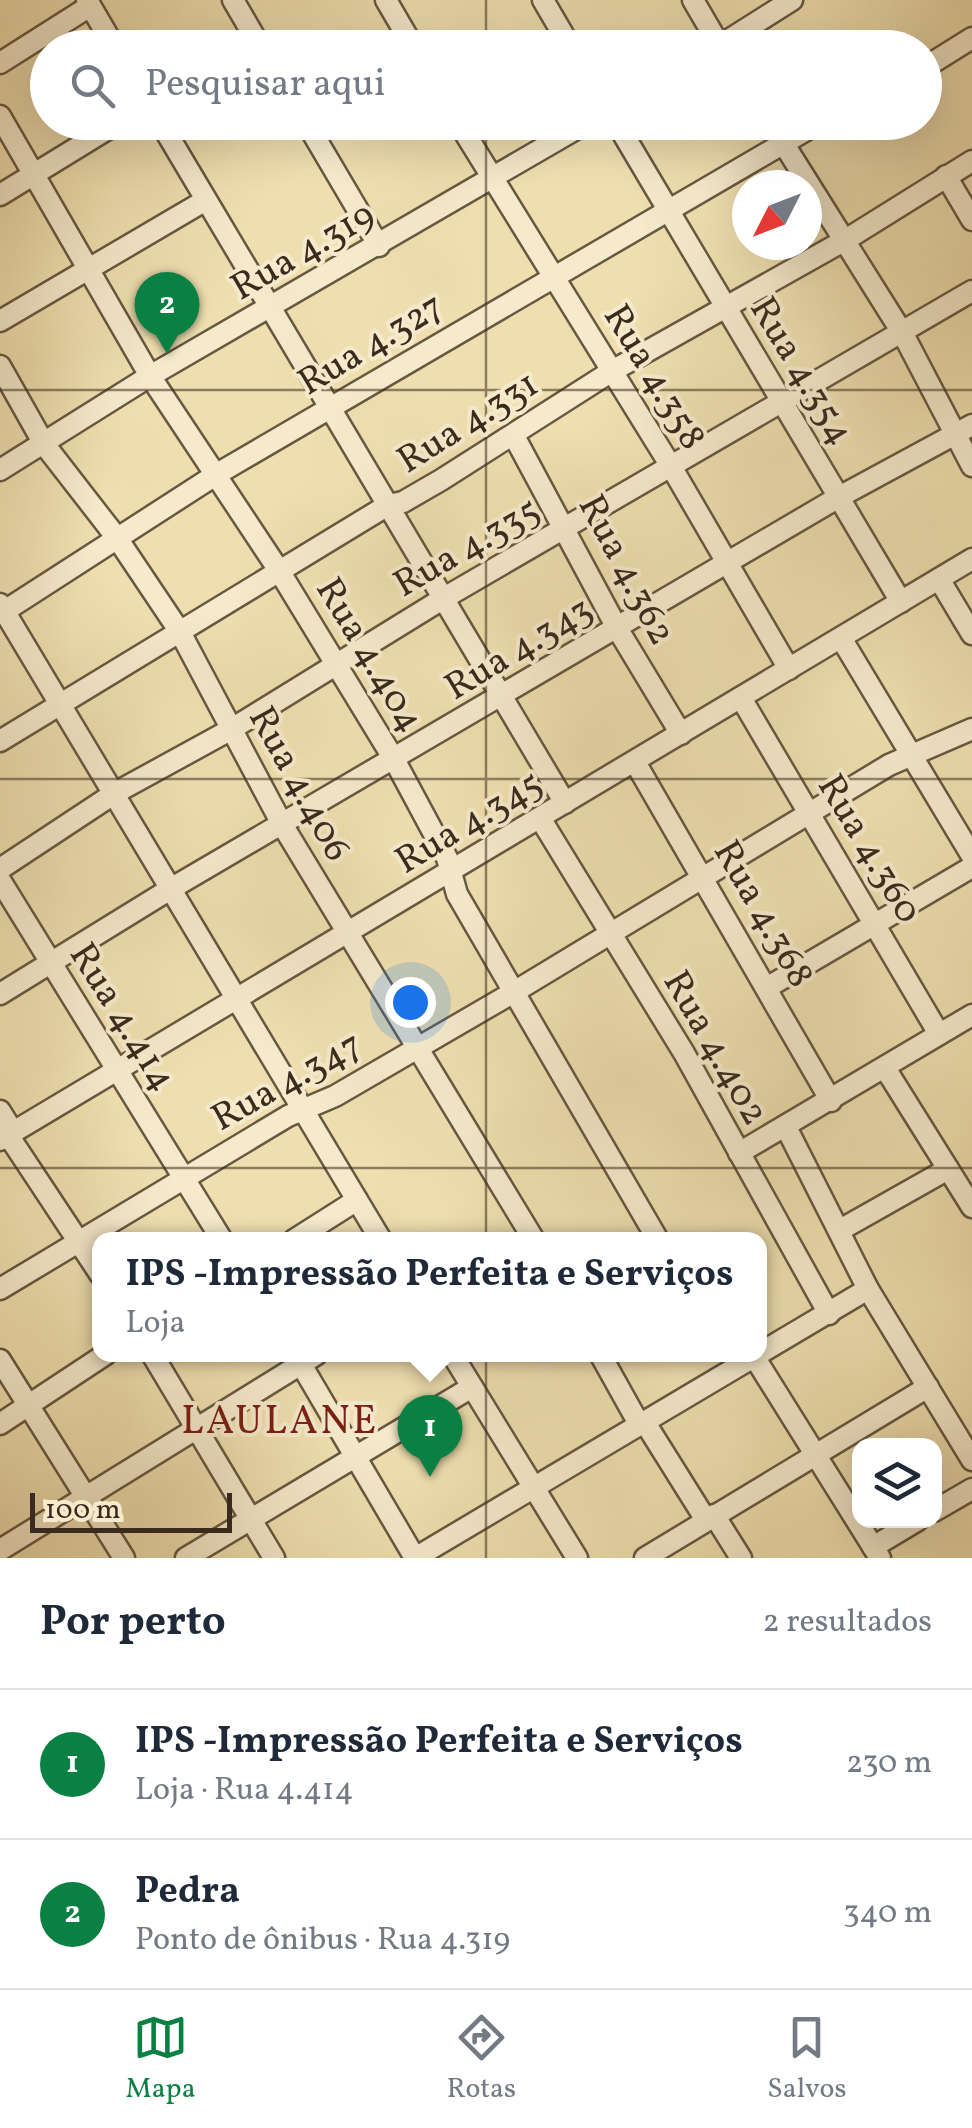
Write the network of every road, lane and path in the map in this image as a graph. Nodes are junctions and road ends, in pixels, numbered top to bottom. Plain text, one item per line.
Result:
1 (233, 0) edge
2 (386, 0) edge
3 (543, 0) edge
4 (693, 0) edge
5 (792, 0) edge
6 (88, 3) edge
7 (48, 30) edge
8 (104, 30) edge
9 (251, 30) edge
10 (404, 30) edge
11 (560, 30) edge
12 (710, 30) edge
13 (745, 30) edge
14 (972, 38) edge
15 (30, 43) edge
16 (942, 57) edge
17 (0, 63) edge
18 (0, 116) edge
19 (89, 140) edge
20 (171, 140) edge
21 (317, 140) edge
22 (469, 140) edge
23 (558, 140) edge
24 (627, 140) edge
25 (780, 140) edge
26 (793, 140) edge
27 (784, 146) junction
28 (972, 161) edge
29 (33, 174) junction
30 (946, 176) junction
31 (492, 179) junction
32 (0, 195) edge
33 (206, 200) junction
34 (670, 212) junction
35 (972, 220) edge
36 (846, 239) junction
37 (379, 246) junction
38 (87, 268) junction
39 (554, 274) junction
40 (972, 292) edge
41 (725, 308) junction
42 (271, 309) junction
43 (0, 321) edge
44 (903, 334) junction
45 (0, 366) edge
46 (612, 371) junction
47 (150, 376) junction
48 (783, 404) junction
49 (331, 406) junction
50 (964, 430) edge
51 (514, 436) junction
52 (44, 444) junction
53 (972, 466) edge
54 (672, 468) junction
55 (0, 470) edge
56 (217, 474) junction
57 (839, 497) junction
58 (388, 505) junction
59 (567, 528) junction
60 (117, 538) junction
61 (972, 559) edge
62 (727, 564) junction
63 (278, 568) junction
64 (939, 579) junction
65 (444, 598) junction
66 (900, 602) junction
67 (1, 610) edge
68 (617, 628) junction
69 (180, 632) junction
70 (972, 634) edge
71 (842, 638) junction
72 (335, 665) junction
73 (788, 669) junction
74 (503, 697) junction
75 (741, 698) junction
76 (64, 704) junction
77 (230, 730) junction
78 (972, 730) edge
79 (681, 734) junction
80 (0, 741) edge
81 (911, 756) junction
82 (395, 761) junction
83 (635, 762) junction
84 (115, 793) junction
85 (565, 803) junction
86 (808, 813) junction
87 (540, 818) junction
88 (283, 826) junction
89 (972, 856) edge
90 (972, 867) edge
91 (0, 869) edge
92 (449, 874) junction
93 (705, 877) junction
94 (0, 880) edge
95 (172, 888) junction
96 (876, 922) junction
97 (348, 934) junction
98 (608, 934) junction
99 (50, 964) junction
100 (768, 987) junction
101 (514, 992) junction
102 (0, 994) edge
103 (238, 998) junction
104 (972, 1015) edge
105 (940, 1034) junction
106 (416, 1046) junction
107 (118, 1068) junction
108 (886, 1068) junction
109 (831, 1101) junction
110 (304, 1108) junction
111 (0, 1111) edge
112 (786, 1127) junction
113 (7, 1136) edge
114 (738, 1153) junction
115 (948, 1169) junction
116 (184, 1179) junction
117 (357, 1200) junction
118 (972, 1207) edge
119 (840, 1230) junction
120 (93, 1232) edge
121 (217, 1232) edge
122 (307, 1232) edge
123 (376, 1232) edge
124 (529, 1232) edge
125 (653, 1232) edge
126 (92, 1233) edge
127 (78, 1241) junction
128 (92, 1262) edge
129 (0, 1289) edge
130 (868, 1290) junction
131 (829, 1314) junction
132 (767, 1351) edge
133 (0, 1360) edge
134 (95, 1362) edge
135 (157, 1362) edge
136 (298, 1362) edge
137 (306, 1362) edge
138 (457, 1362) edge
139 (605, 1362) edge
140 (729, 1362) edge
141 (758, 1362) edge
142 (472, 1387) junction
143 (928, 1387) junction
144 (30, 1408) junction
145 (642, 1422) junction
146 (0, 1424) edge
147 (196, 1426) junction
148 (818, 1455) junction
149 (355, 1456) junction
150 (972, 1460) edge
151 (534, 1485) junction
152 (972, 1489) edge
153 (89, 1496) junction
154 (942, 1506) edge
155 (252, 1518) junction
156 (710, 1518) junction
157 (908, 1528) edge
158 (0, 1550) edge
159 (876, 1552) edge
160 (124, 1558) edge
161 (186, 1558) edge
162 (274, 1558) edge
163 (415, 1558) edge
164 (577, 1558) edge
165 (644, 1558) edge
166 (741, 1558) edge

1 - 9 street
2 - 10 street
3 - 11 street
4 - 12 street
5 - 13 street
6 - 7 street
6 - 8 street
14 - 16 street
15 - 17 street
18 - 29 street, Rua 4.404
19 - 29 street
20 - 33 street
21 - 37 street
22 - 31 street, Rua 4.358
23 - 31 street, Rua 4.319
24 - 34 street, Rua 4.354
25 - 27 street
26 - 27 street, Rua 4.327
27 - 34 street, Rua 4.327
27 - 36 street
28 - 30 street, Rua 4.331
29 - 32 street
29 - 38 street, Rua 4.404
30 - 35 street
30 - 36 street, Rua 4.331
31 - 37 street, Rua 4.319
31 - 39 street, Rua 4.358
33 - 38 street
33 - 42 street
34 - 39 street, Rua 4.327
34 - 41 street, Rua 4.354
36 - 41 street, Rua 4.331
36 - 44 street
37 - 42 street, Rua 4.319
38 - 43 street
38 - 47 street, Rua 4.404
39 - 46 street, Rua 4.358
39 - 49 street, Rua 4.327
40 - 44 street, Rua 4.335
41 - 46 street, Rua 4.331
41 - 48 street, Rua 4.354
42 - 47 street, Rua 4.319
42 - 49 street
44 - 48 street, Rua 4.335
44 - 50 street
45 - 52 street, Rua 4.406
46 - 51 street, Rua 4.331
46 - 54 street, Rua 4.358
47 - 52 street, Rua 4.319
47 - 56 street, Rua 4.404
48 - 54 street, Rua 4.335
48 - 57 street, Rua 4.354
49 - 56 street, Rua 4.327
49 - 58 street
50 - 53 street
50 - 57 street, Rua 4.343
51 - 58 street, Rua 4.331
51 - 59 street, Rua 4.362
52 - 55 street, Rua 4.319
52 - 60 street, Rua 4.406
54 - 59 street, Rua 4.335
54 - 62 street, Rua 4.358
56 - 60 street, Rua 4.327
56 - 63 street, Rua 4.404
57 - 62 street, Rua 4.343
57 - 66 street, Rua 4.354
58 - 63 street, Rua 4.331
58 - 65 street
59 - 65 street, Rua 4.335
59 - 68 street, Rua 4.362
60 - 67 street, Rua 4.327
60 - 69 street, Rua 4.406
61 - 64 street, Rua 4.345
62 - 68 street, Rua 4.343
62 - 73 street, Rua 4.358
63 - 69 street, Rua 4.331
63 - 72 street, Rua 4.404
64 - 66 street, Rua 4.345
64 - 70 street
65 - 72 street, Rua 4.335
65 - 74 street
66 - 71 street, Rua 4.345
67 - 76 street
68 - 74 street, Rua 4.343
68 - 79 street, Rua 4.362
69 - 76 street, Rua 4.331
69 - 77 street, Rua 4.406
71 - 73 street, Rua 4.345
71 - 81 street
72 - 77 street, Rua 4.335
72 - 82 street, Rua 4.404
73 - 75 street, Rua 4.345
74 - 82 street, Rua 4.343
74 - 85 street
75 - 79 street, Rua 4.345
75 - 86 street, Rua 4.360
76 - 80 street, Rua 4.331
76 - 84 street
77 - 84 street, Rua 4.335
77 - 88 street, Rua 4.406
78 - 81 street
79 - 83 street, Rua 4.345
81 - 86 street
81 - 89 street
82 - 88 street, Rua 4.343
82 - 92 street, Rua 4.404
83 - 85 street, Rua 4.345
83 - 93 street, Rua 4.368
84 - 91 street, Rua 4.335
84 - 95 street
85 - 87 street, Rua 4.345
86 - 93 street
86 - 96 street, Rua 4.360
87 - 92 street, Rua 4.345
87 - 98 street, Rua 4.402
88 - 95 street, Rua 4.343
88 - 97 street, Rua 4.406
90 - 96 street
92 - 97 street, Rua 4.345
92 - 101 street, Rua 4.404
93 - 98 street, Rua 4.347
93 - 100 street, Rua 4.368
94 - 99 street, Rua 4.414
95 - 99 street, Rua 4.343
95 - 103 street
96 - 100 street
96 - 105 street, Rua 4.360
97 - 103 street, Rua 4.345
97 - 106 street, Rua 4.406
98 - 101 street, Rua 4.347
98 - 114 street, Rua 4.402
99 - 102 street, Rua 4.343
99 - 107 street, Rua 4.414
100 - 109 street, Rua 4.368
101 - 106 street, Rua 4.347
101 - 125 street, Rua 4.404
103 - 107 street, Rua 4.345
103 - 110 street
104 - 105 street
105 - 108 street
106 - 110 street, Rua 4.347
106 - 124 street, Rua 4.406
107 - 113 street, Rua 4.345
107 - 116 street, Rua 4.414
108 - 109 street
108 - 115 street
109 - 112 street
110 - 116 street, Rua 4.347
110 - 117 street
111 - 113 street
112 - 114 street
112 - 119 street
113 - 127 street
114 - 131 street, Rua 4.402
115 - 118 street
115 - 119 street
116 - 120 street, Rua 4.347
116 - 121 street, Rua 4.414
117 - 122 street
117 - 123 street
119 - 130 street
126 - 127 street, Rua 4.347
127 - 128 street
127 - 129 street, Rua 4.347
130 - 131 street
130 - 143 street
131 - 132 street
133 - 144 street
134 - 144 street
135 - 147 street
136 - 147 street
137 - 149 street
138 - 142 street
139 - 145 street
140 - 145 street
141 - 148 street
142 - 149 street
142 - 151 street
143 - 148 street
143 - 150 street
144 - 146 street
144 - 153 street
145 - 151 street
145 - 156 street
147 - 153 street
147 - 155 street
148 - 156 street
148 - 159 street
149 - 155 street
149 - 163 street
151 - 163 street
151 - 164 street
152 - 154 street
153 - 158 street
153 - 160 street
155 - 161 street
155 - 162 street
156 - 165 street
156 - 166 street
157 - 159 street

